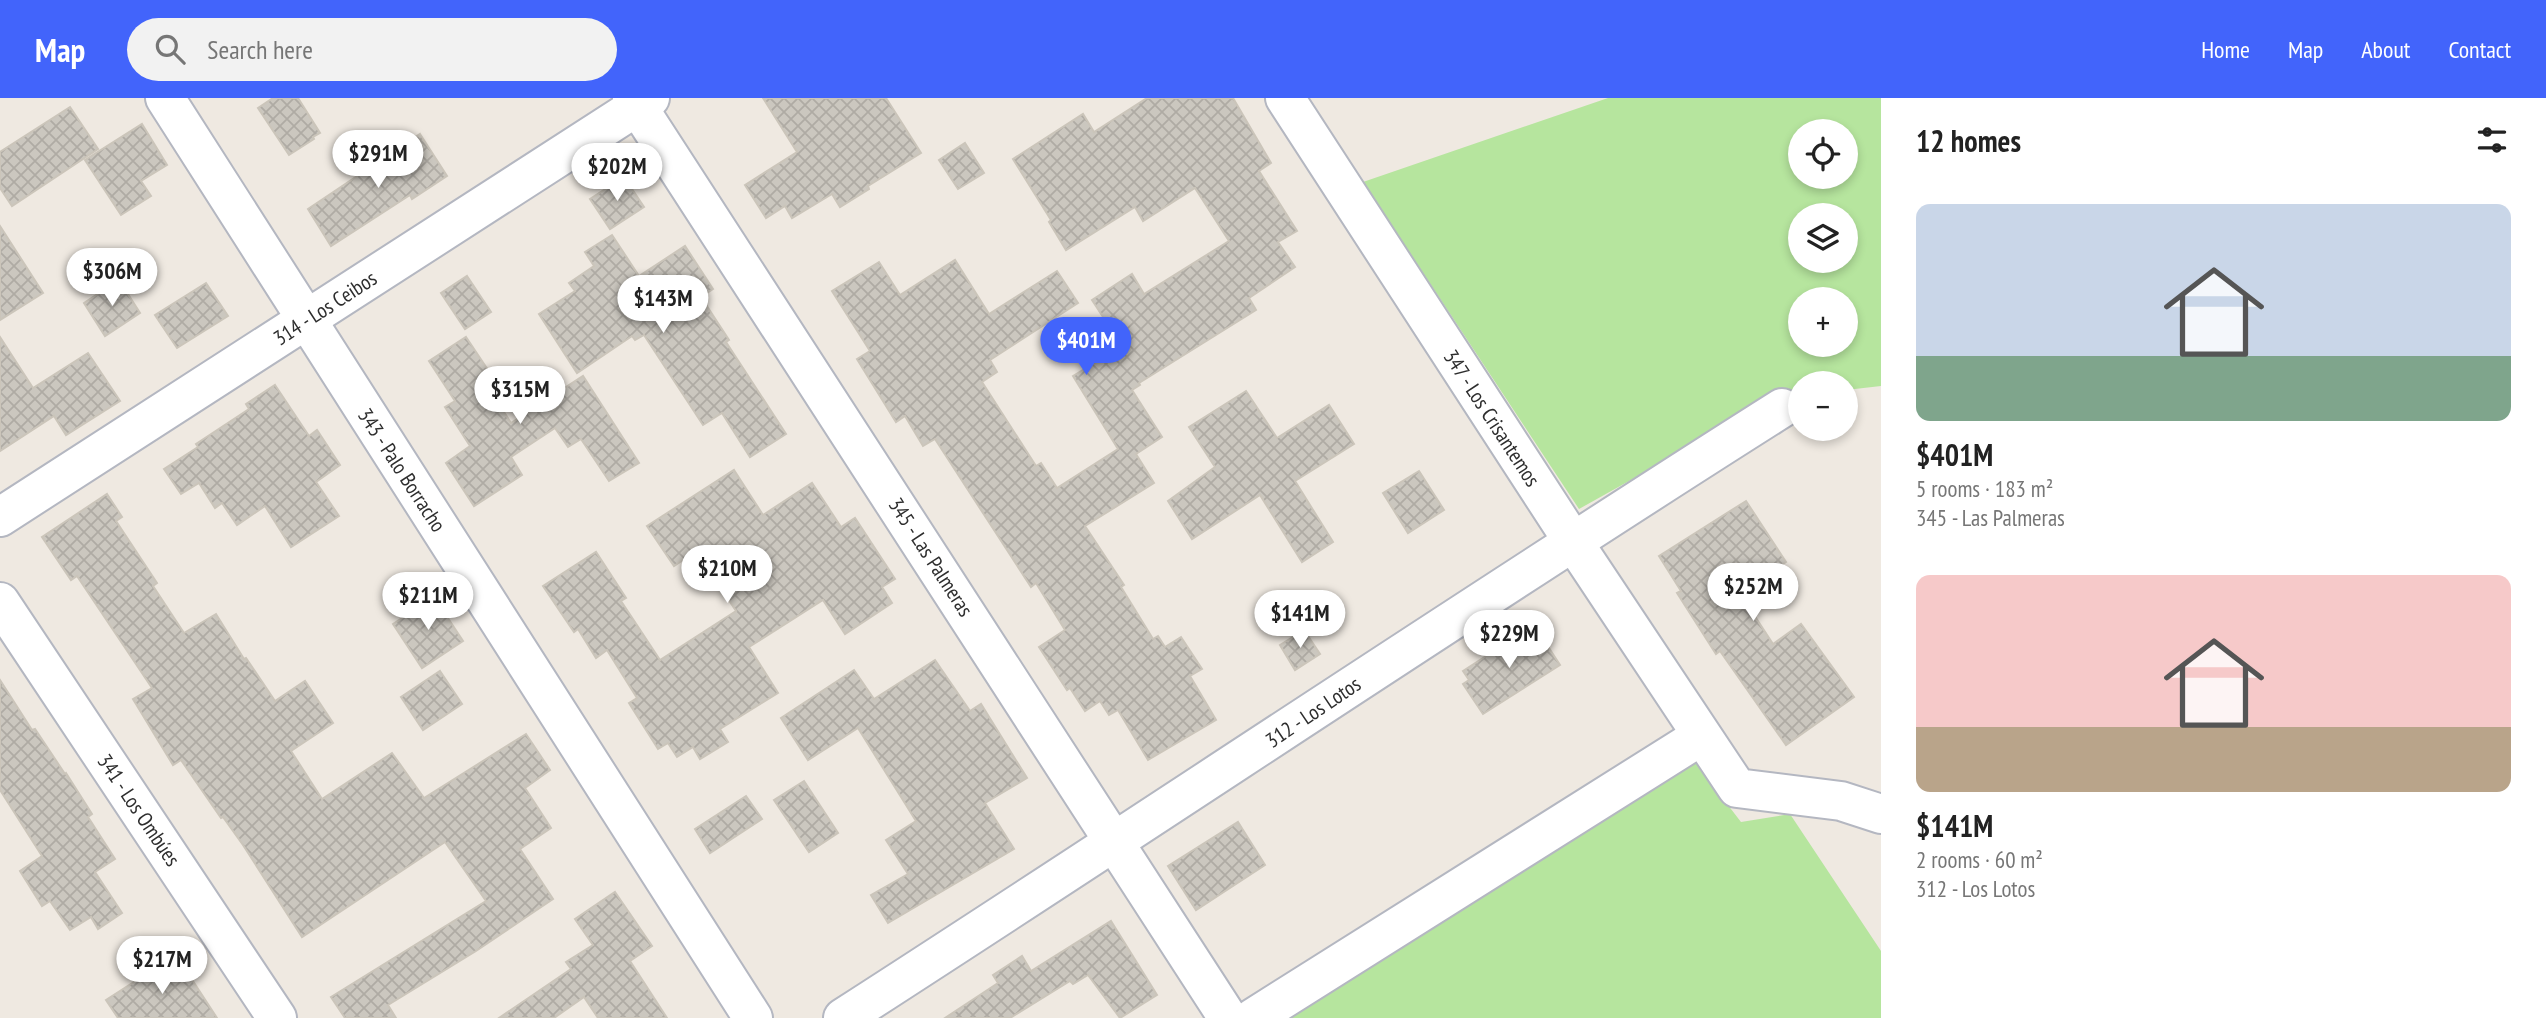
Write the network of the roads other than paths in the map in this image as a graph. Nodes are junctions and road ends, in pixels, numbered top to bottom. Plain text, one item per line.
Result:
1 (165, 98) edge
2 (1285, 98) edge
3 (640, 101) edge
4 (306, 321) junction
5 (1782, 408) dead end
6 (0, 517) edge
7 (1572, 540) junction
8 (0, 602) edge
9 (1701, 736) junction
10 (1881, 814) edge
11 (1116, 842) junction
12 (277, 1018) edge
13 (753, 1018) edge
14 (843, 1018) edge
15 (1228, 1018) edge
16 (1253, 1018) edge

1 - 4 street, 343 - Palo Borracho
2 - 7 street, 347 - Los Crisantemos
3 - 4 street, 314 - Los Ceibos
3 - 11 street, 345 - Las Palmeras
4 - 6 street, 314 - Los Ceibos
4 - 13 street, 343 - Palo Borracho
5 - 7 street, 312 - Los Lotos
7 - 9 street, 347 - Los Crisantemos
7 - 11 street, 312 - Los Lotos
8 - 12 street, 341 - Los Ombúes
9 - 10 street, 347 - Los Crisantemos
9 - 16 street
11 - 14 street, 312 - Los Lotos
11 - 15 street, 345 - Las Palmeras

